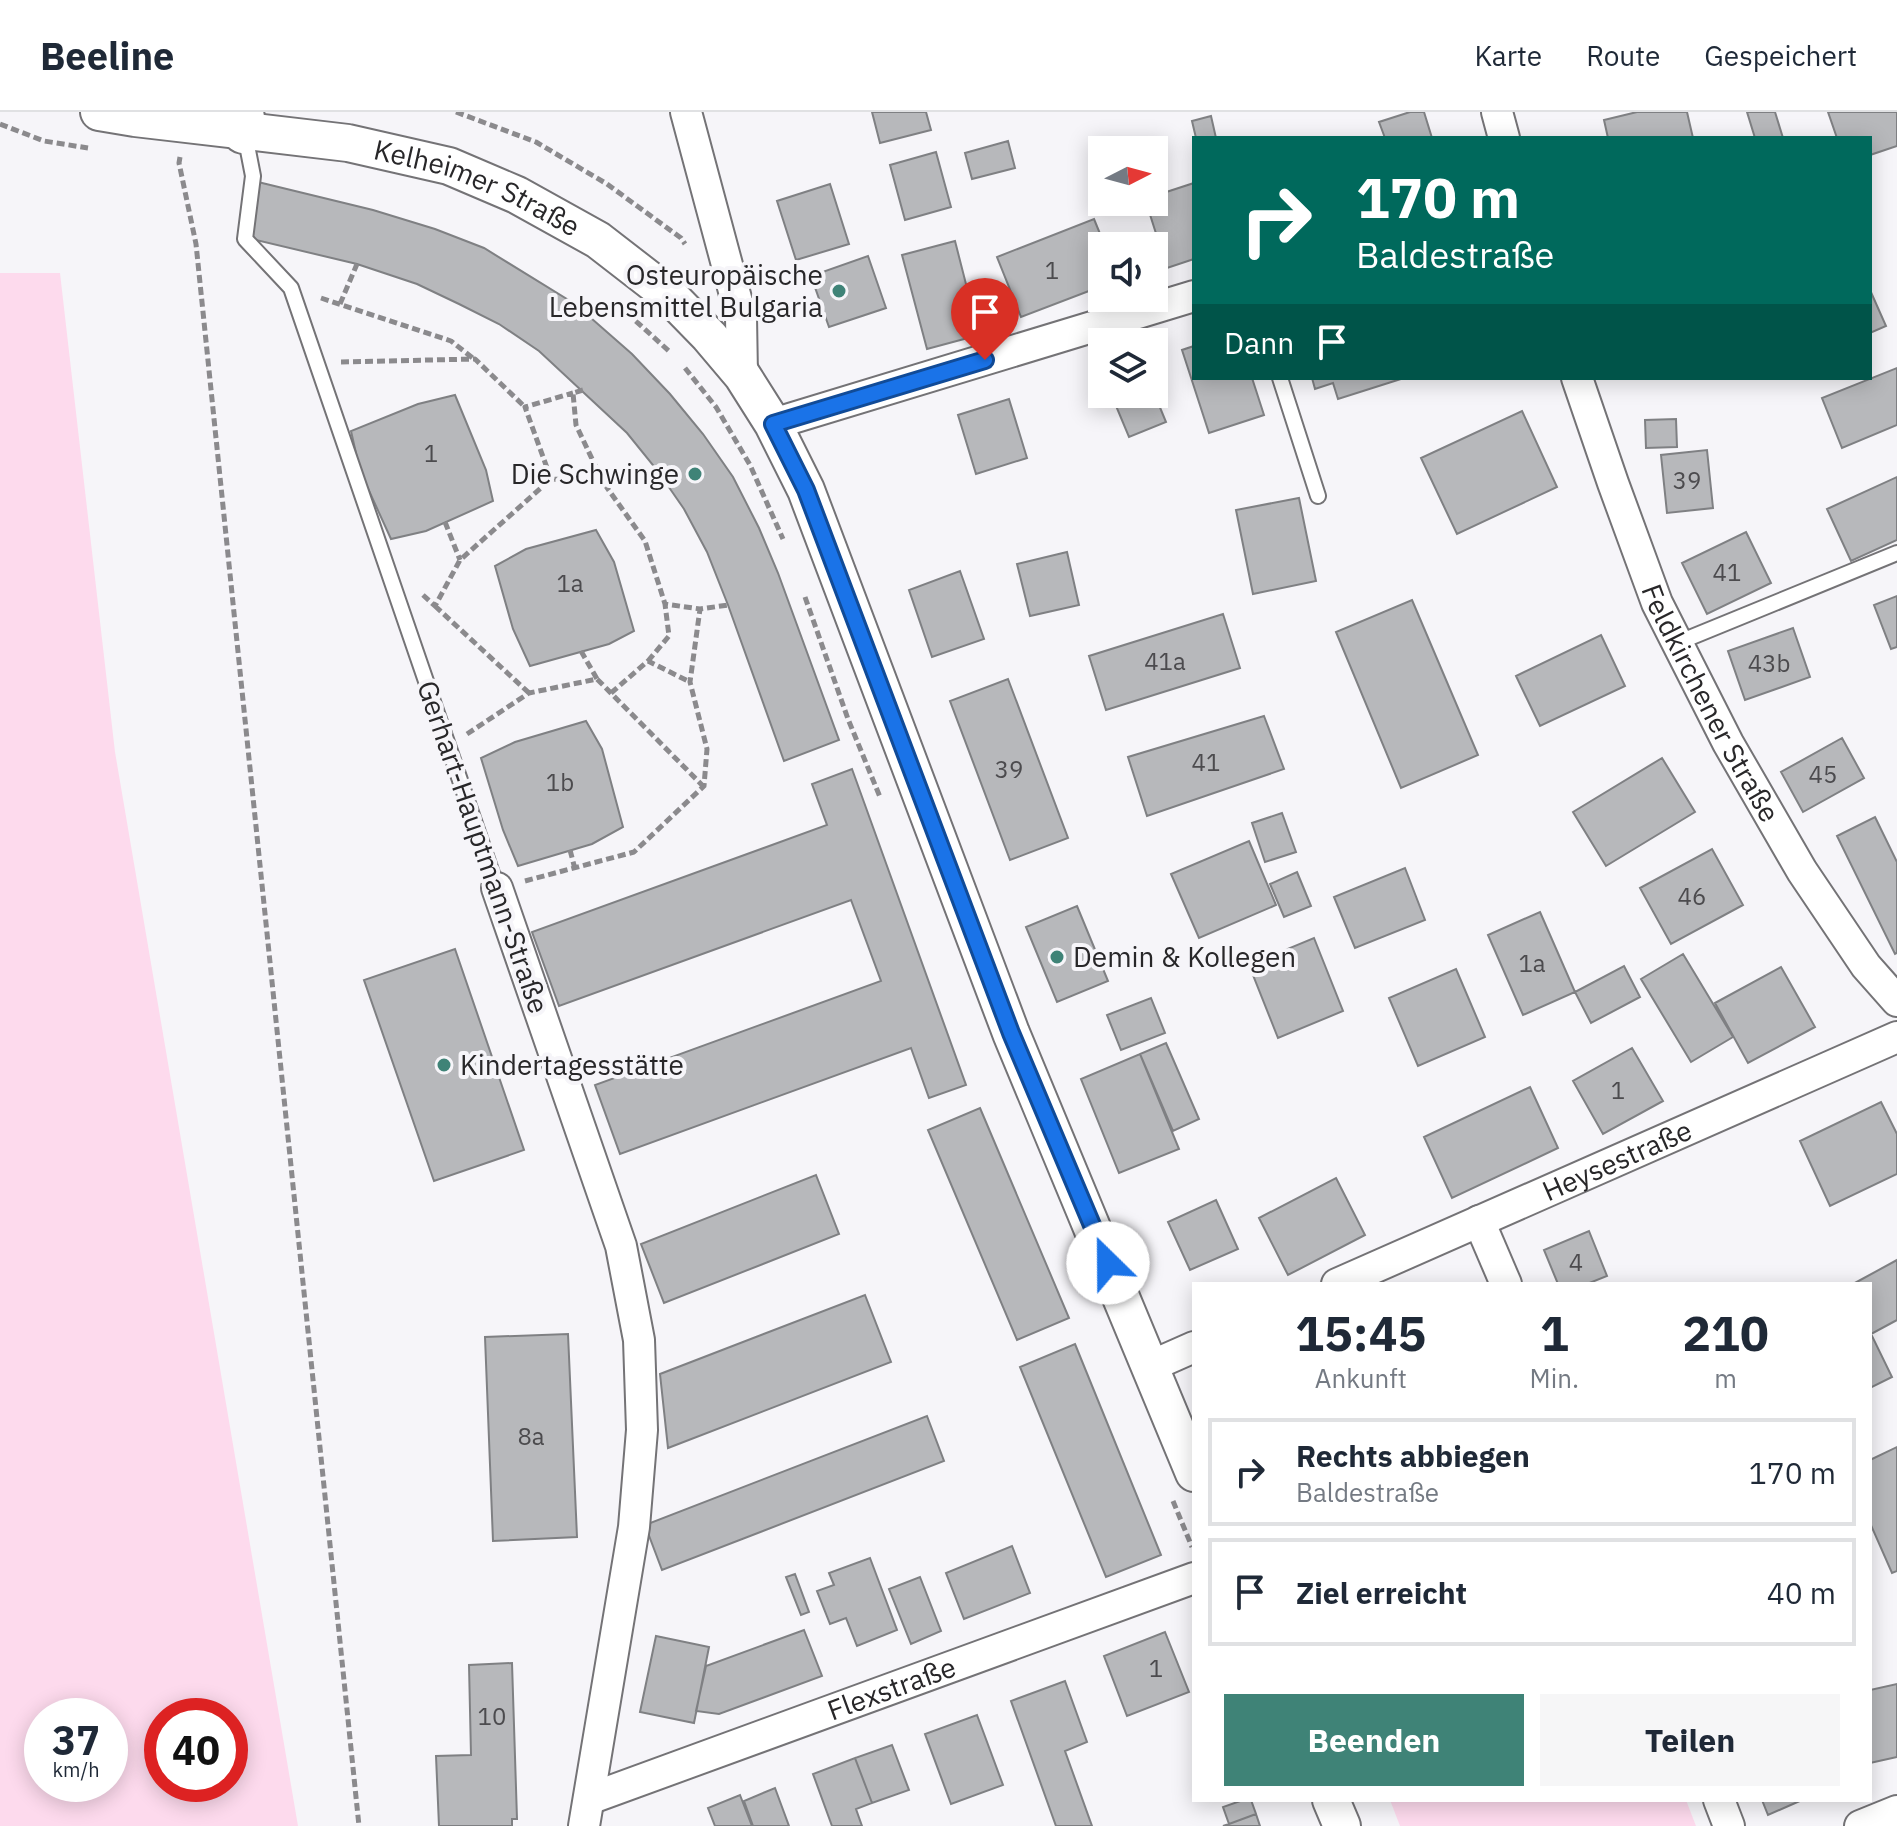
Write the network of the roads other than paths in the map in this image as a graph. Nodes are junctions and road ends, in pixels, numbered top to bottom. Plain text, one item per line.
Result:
1 (99, 112) edge
2 (686, 112) edge
3 (1497, 112) edge
4 (243, 122) edge
5 (1503, 136) edge
6 (1192, 297) edge
7 (742, 375) junction
8 (1281, 380) edge
9 (1578, 380) edge
10 (773, 424) junction
11 (1318, 496) dead end
12 (1897, 553) edge
13 (1677, 643) junction
14 (497, 888) joint
15 (1897, 1001) edge
16 (1897, 1037) edge
17 (1479, 1221) junction
18 (1342, 1282) edge
19 (1505, 1282) edge
20 (1192, 1348) edge
21 (1151, 1366) junction
22 (1182, 1483) edge
23 (1192, 1579) edge
24 (1332, 1802) edge
25 (1720, 1802) edge
26 (1897, 1811) edge
27 (586, 1812) edge
28 (1342, 1826) edge
29 (1729, 1826) edge
30 (1860, 1826) edge

1 - 4 street, Kelheimer Straße
2 - 7 street
3 - 5 street
4 - 7 street, Kelheimer Straße
4 - 14 lane, Gerhart-Hauptmann-Straße
6 - 10 street
7 - 10 street, Kelheimer Straße
8 - 11 lane
9 - 13 street, Feldkirchener Straße
10 - 21 street, Kelheimer Straße
12 - 13 lane
13 - 15 street, Feldkirchener Straße
14 - 27 street, Gerhart-Hauptmann-Straße
16 - 17 street, Heysestraße
17 - 18 street, Heysestraße
17 - 19 street
20 - 21 street
21 - 22 street, Kelheimer Straße
23 - 27 street, Flexstraße
24 - 28 street
25 - 29 street
26 - 30 street

